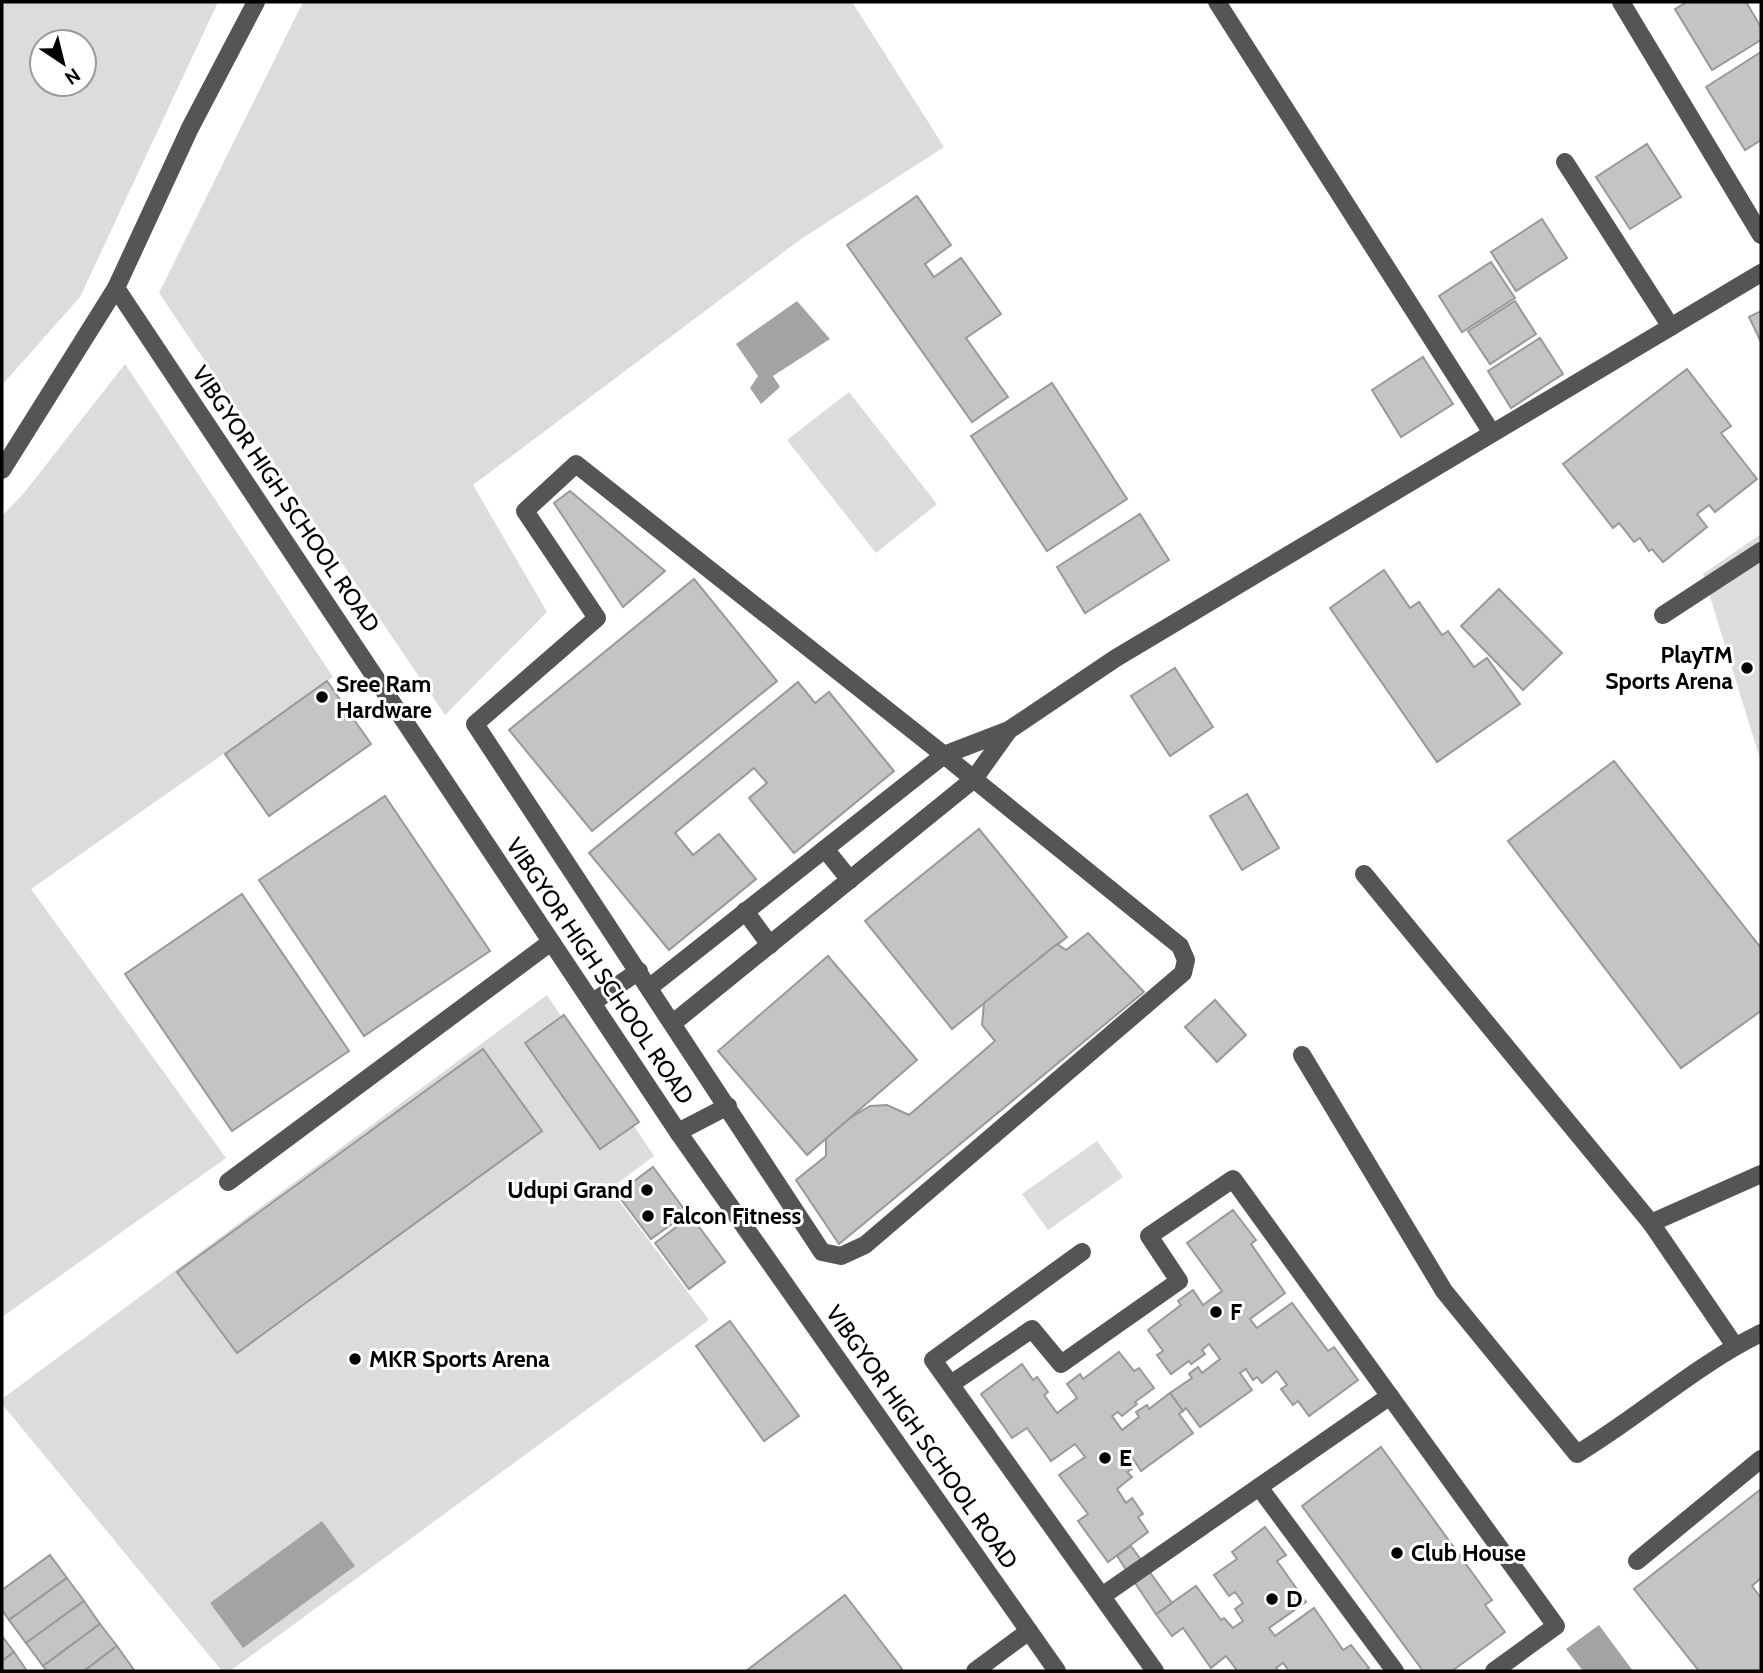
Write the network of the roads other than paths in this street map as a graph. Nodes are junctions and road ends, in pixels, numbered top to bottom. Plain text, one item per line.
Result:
1 (256, 2) edge
2 (1217, 2) edge
3 (1622, 2) edge
4 (1565, 162) dead end
5 (1761, 235) edge
6 (1761, 274) edge
7 (117, 288) junction
8 (1671, 327) junction
9 (1492, 433) junction
10 (2, 470) edge
11 (1761, 551) edge
12 (1662, 615) dead end
13 (1009, 730) junction
14 (944, 755) junction
15 (974, 779) junction
16 (825, 849) junction
17 (1364, 874) dead end
18 (849, 880) junction
19 (746, 911) junction
20 (551, 942) junction
21 (770, 945) junction
22 (639, 971) junction
23 (650, 987) junction
24 (593, 1002) junction
25 (673, 1023) junction
26 (1302, 1055) dead end
27 (728, 1106) junction
28 (678, 1132) junction
29 (1761, 1174) edge
30 (228, 1182) dead end
31 (1651, 1223) junction
32 (1082, 1252) dead end
33 (1761, 1333) edge
34 (1735, 1346) junction
35 (951, 1384) junction
36 (1391, 1395) junction
37 (1761, 1459) edge
38 (1259, 1487) junction
39 (1637, 1561) dead end
40 (1102, 1596) junction
41 (1028, 1631) junction
42 (975, 1671) edge
43 (1057, 1671) edge
44 (1155, 1671) edge
45 (1395, 1671) edge
46 (1494, 1671) edge

1 - 7 street
2 - 9 street
3 - 5 street
4 - 8 street
6 - 8 street
7 - 10 street
7 - 20 street, VIBGYOR HIGH SCHOOL ROAD
8 - 9 street
9 - 13 street
11 - 12 street
13 - 14 street
13 - 15 street
14 - 15 street
14 - 16 street
14 - 22 street
15 - 18 street
15 - 27 street
16 - 18 street
16 - 19 street
17 - 31 street
18 - 21 street
19 - 21 street
19 - 23 street
20 - 24 street, VIBGYOR HIGH SCHOOL ROAD
20 - 30 street
21 - 25 street
22 - 23 street
22 - 24 street
23 - 25 street
24 - 28 street, VIBGYOR HIGH SCHOOL ROAD
25 - 27 street
26 - 34 street
27 - 28 street
28 - 41 street, VIBGYOR HIGH SCHOOL ROAD
29 - 31 street
31 - 34 street
32 - 35 street
33 - 34 street
35 - 36 street
35 - 40 street
36 - 38 street
36 - 46 street
37 - 39 street
38 - 40 street
38 - 45 street
40 - 44 street
41 - 42 street
41 - 43 street, VIBGYOR HIGH SCHOOL ROAD

